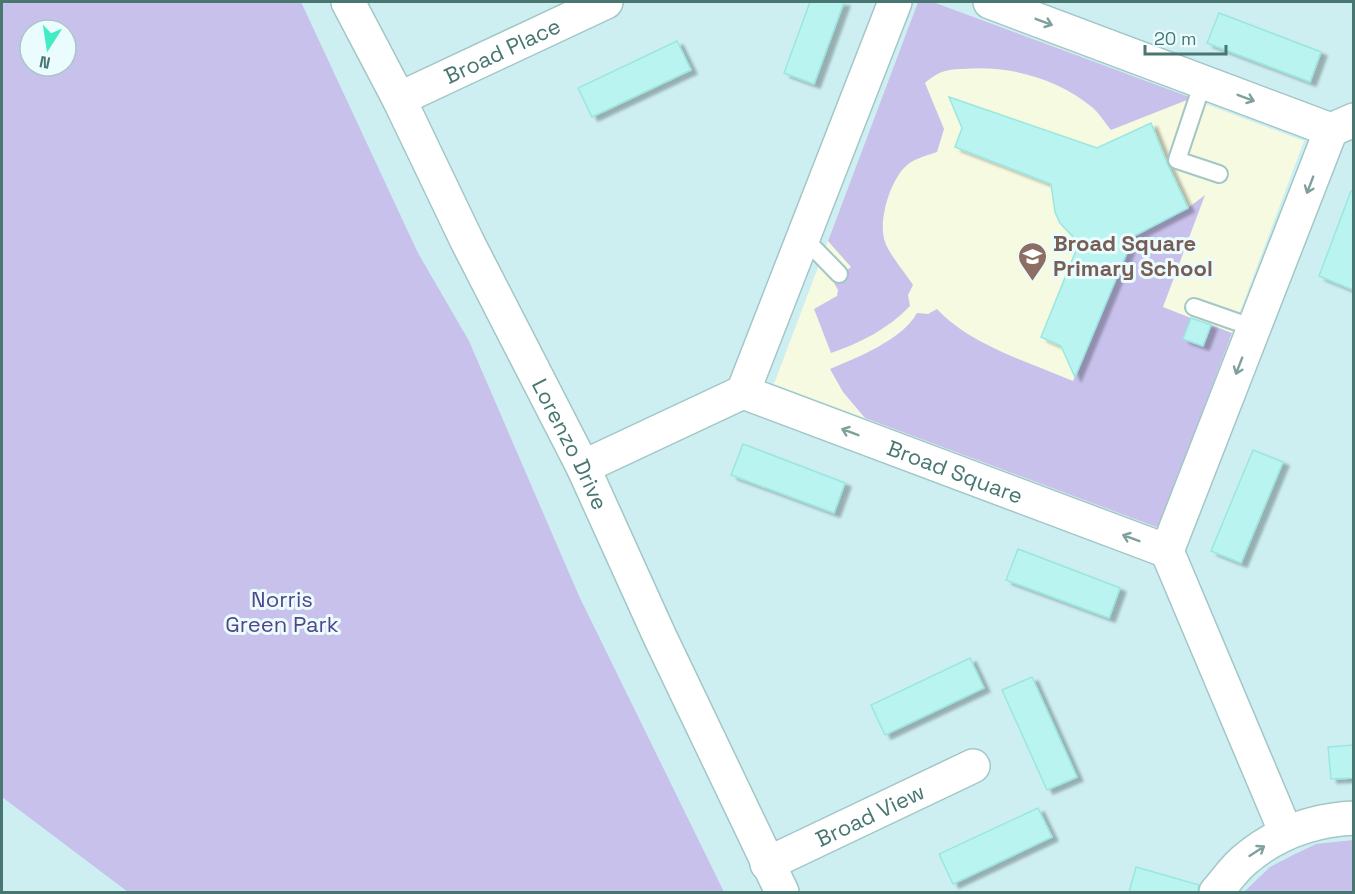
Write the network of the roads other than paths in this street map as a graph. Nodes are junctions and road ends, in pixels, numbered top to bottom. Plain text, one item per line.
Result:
1 (348, 2) edge
2 (606, 2) edge
3 (895, 2) edge
4 (990, 2) edge
5 (1203, 82) junction
6 (399, 99) junction
7 (1342, 125) edge
8 (1220, 174) dead end
9 (803, 237) junction
10 (838, 274) dead end
11 (1194, 307) dead end
12 (1254, 328) junction
13 (743, 393) junction
14 (583, 467) junction
15 (1167, 551) junction
16 (973, 766) dead end
17 (1353, 818) edge
18 (1286, 833) junction
19 (767, 864) junction
20 (782, 892) edge
21 (1216, 892) edge

1 - 6 street, Lorenzo Drive
2 - 6 street, Broad Place
3 - 9 street
4 -> 5 street
5 -> 7 street
5 - 8 lane
6 - 14 street, Lorenzo Drive
7 -> 12 street
9 - 10 lane
9 - 13 street
11 - 12 lane
12 -> 15 street
13 - 14 street
15 -> 13 street, Broad Square
14 - 19 street, Lorenzo Drive
15 - 18 street
16 - 19 street, Broad View
17 - 18 street
21 -> 18 street
19 - 20 street, Lorenzo Drive

